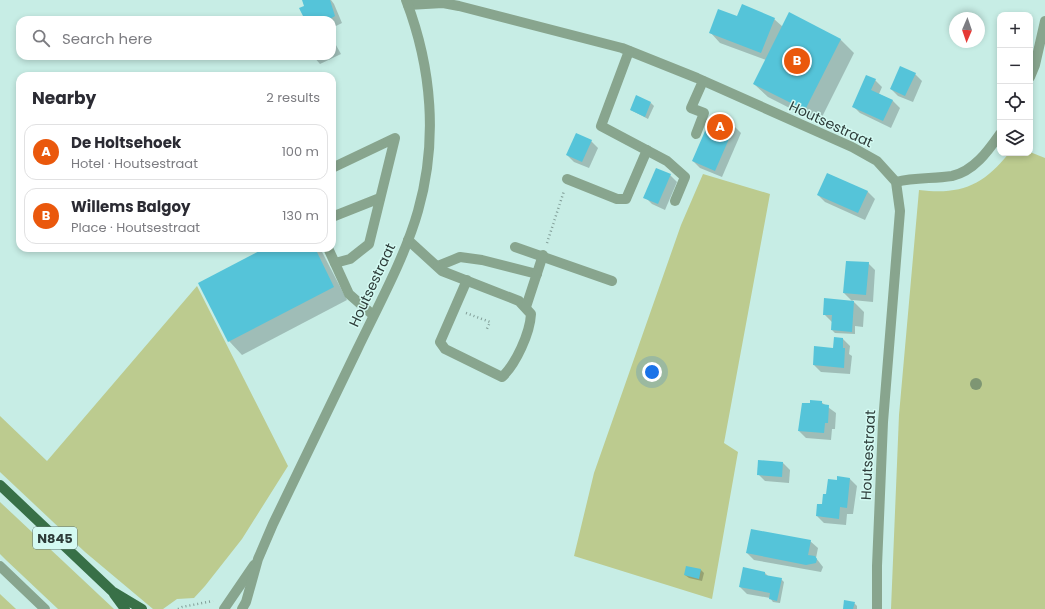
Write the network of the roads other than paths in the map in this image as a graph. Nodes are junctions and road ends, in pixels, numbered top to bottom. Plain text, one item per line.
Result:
1 (407, 2) edge
2 (1045, 22) edge
3 (629, 51) junction
4 (1033, 70) edge
5 (703, 81) junction
6 (696, 134) dead end
7 (997, 138) edge
8 (647, 150) junction
9 (336, 166) edge
10 (567, 179) road end
11 (896, 182) junction
12 (380, 198) junction
13 (674, 201) dead end
14 (336, 215) edge
15 (408, 240) junction
16 (515, 247) dead end
17 (330, 252) edge
18 (543, 255) junction
19 (335, 263) junction
20 (438, 266) junction
21 (537, 274) junction
22 (467, 280) junction
23 (612, 280) dead end
24 (526, 308) junction
25 (373, 315) junction
26 (0, 485) edge
27 (258, 559) junction
28 (0, 566) edge
29 (112, 591) junction
30 (45, 609) edge
31 (125, 609) edge
32 (142, 609) edge
33 (224, 609) edge
34 (242, 609) edge
35 (877, 609) edge

1 - 3 street, Houtsestraat
1 - 15 street, Houtsestraat
2 - 4 street
3 - 5 street, Houtsestraat
3 - 8 street
5 - 6 street
5 - 11 street, Houtsestraat
7 - 11 street
8 - 10 street
8 - 13 street
9 - 12 street
11 - 35 street, Houtsestraat
12 - 14 street
12 - 19 street
15 - 20 street
15 - 25 street, Houtsestraat
16 - 18 street
17 - 19 street
18 - 21 street
18 - 23 street
19 - 25 street
20 - 21 street
20 - 22 street
21 - 24 street
22 - 24 street
22 - 24 street
25 - 27 street, Houtsestraat
26 - 29 main road, N845
27 - 33 street, Houtsestraat
27 - 34 street, Houtsestraat
28 - 30 street
29 - 31 main road, N845
29 - 32 main road, N845

